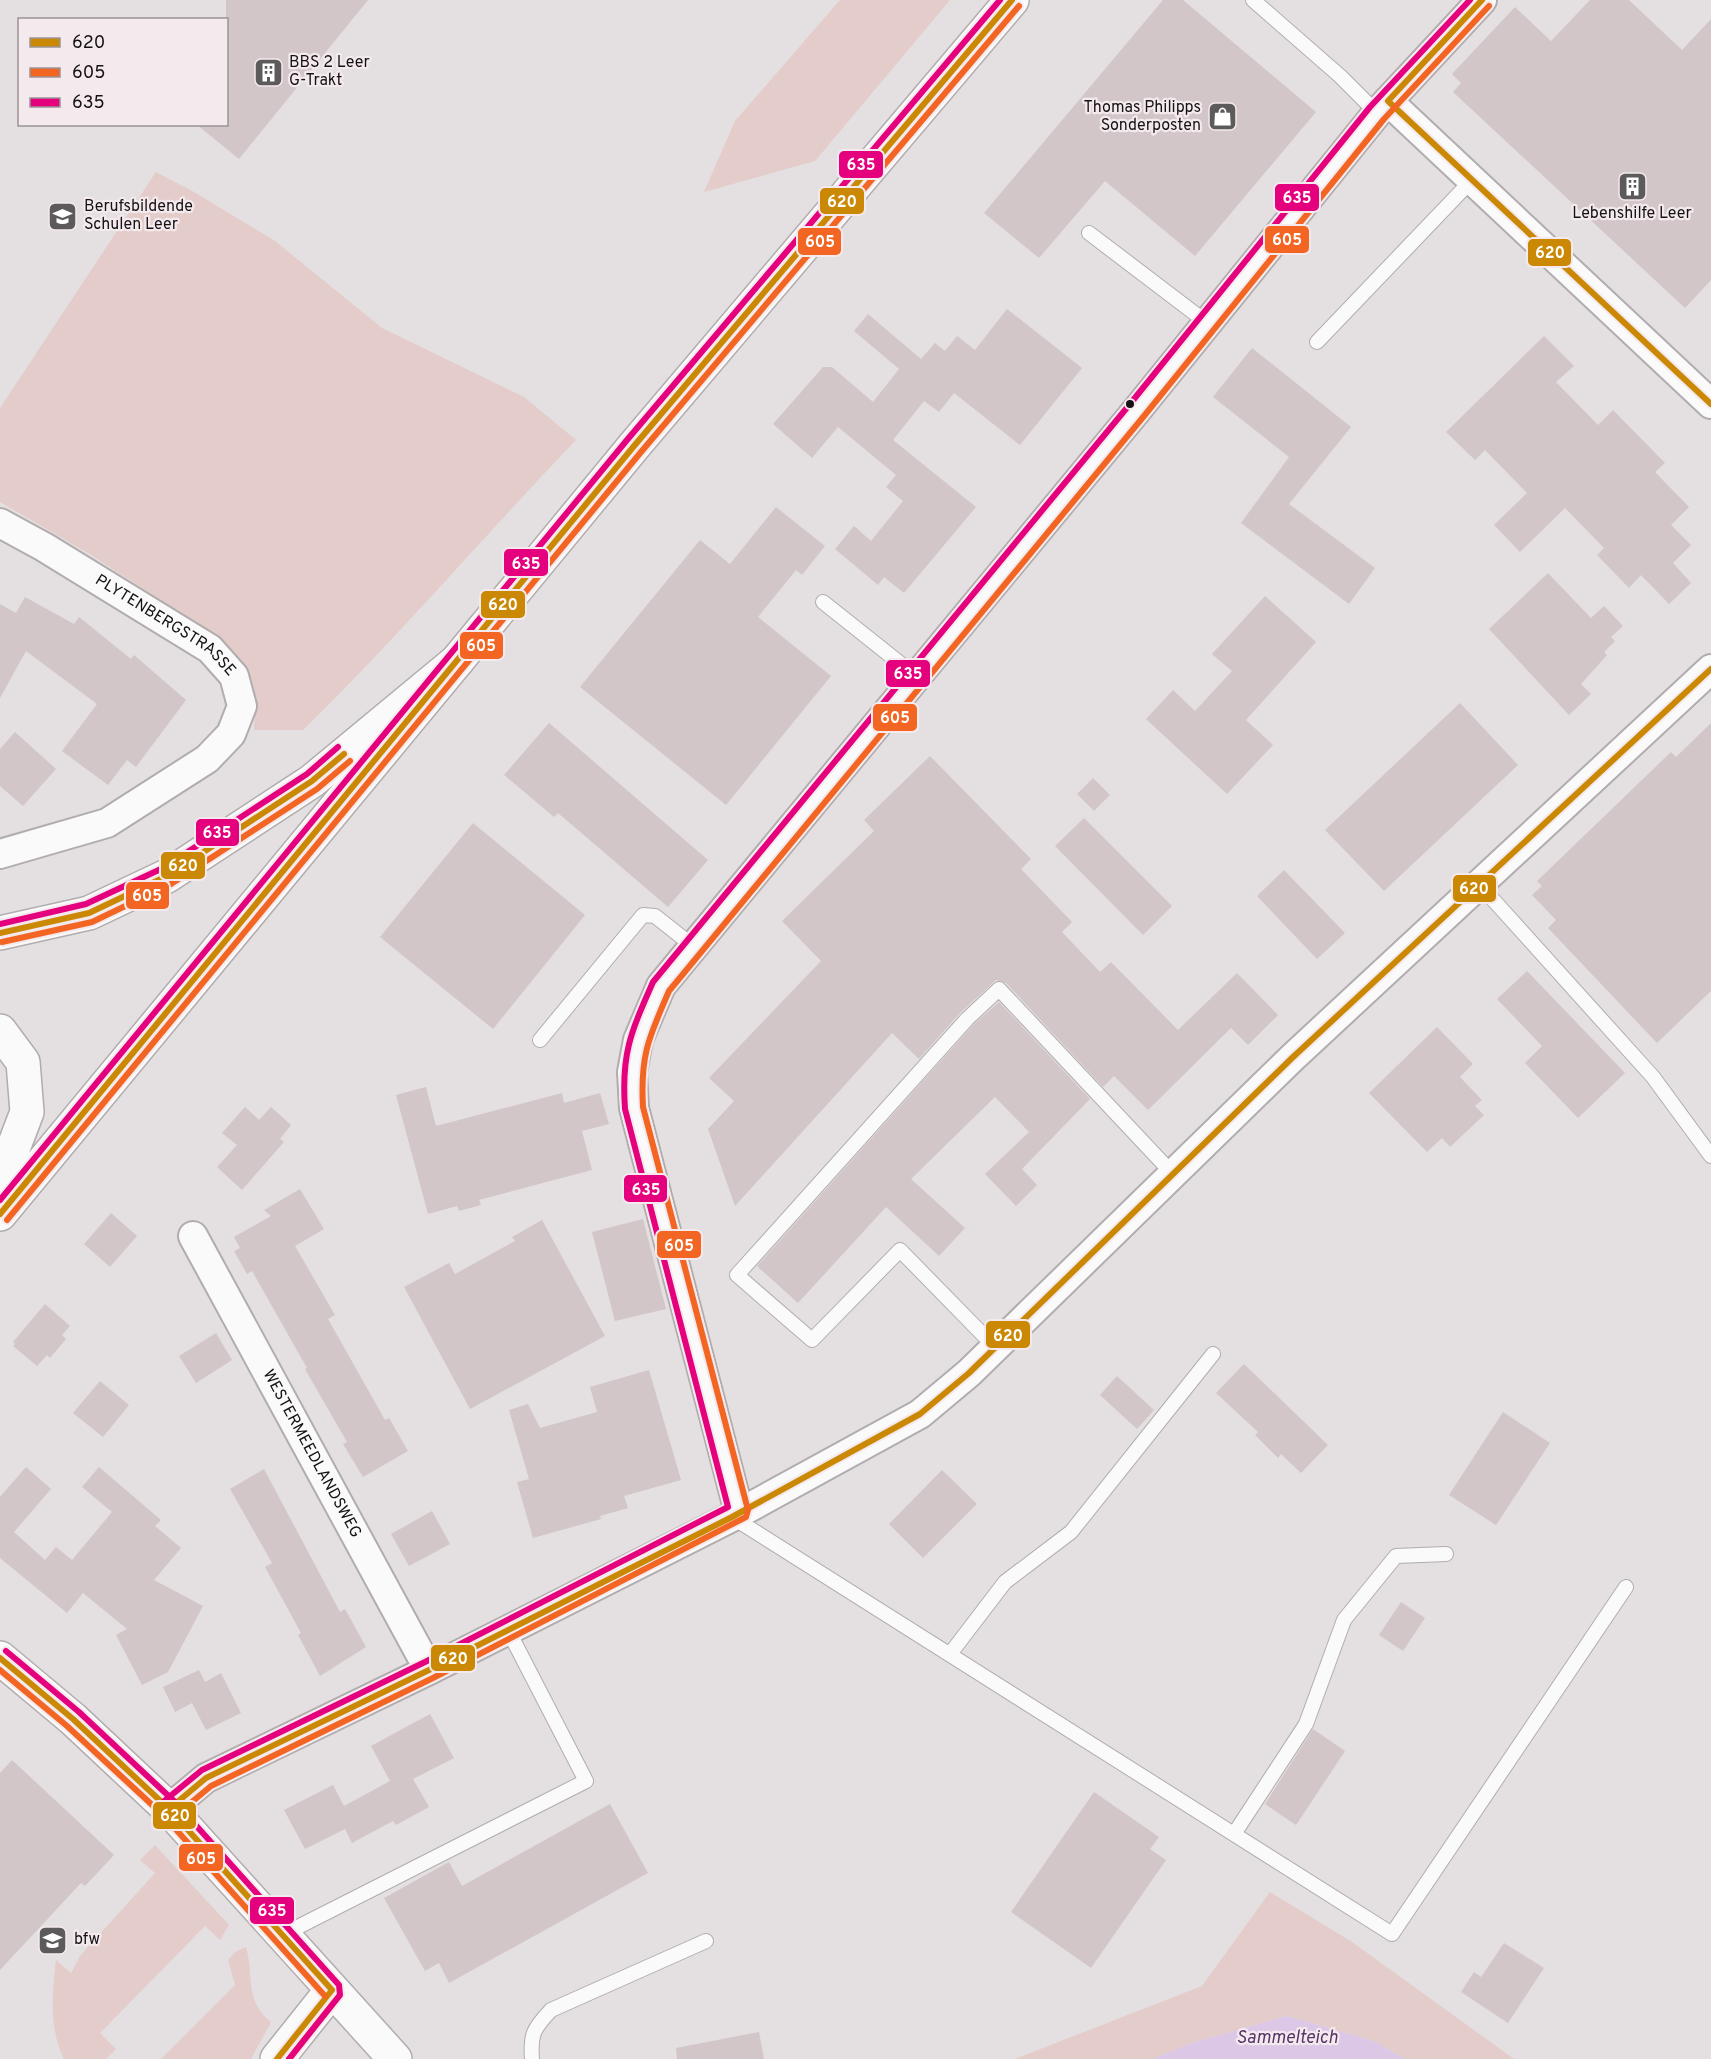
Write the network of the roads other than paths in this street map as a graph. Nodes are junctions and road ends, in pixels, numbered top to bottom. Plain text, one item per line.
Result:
1 (1012, 0) edge
2 (1254, 0) edge
3 (1482, 0) edge
4 (1382, 107) junction
5 (1472, 180) junction
6 (1089, 233) dead end
7 (1206, 322) junction
8 (1317, 342) dead end
9 (1711, 404) edge
10 (0, 523) edge
11 (823, 602) dead end
12 (457, 661) junction
13 (1711, 669) edge
14 (916, 675) junction
15 (0, 854) edge
16 (1479, 884) junction
17 (0, 933) edge
18 (693, 946) junction
19 (0, 1031) edge
20 (540, 1040) dead end
21 (1711, 1156) edge
22 (1173, 1174) junction
23 (0, 1183) edge
24 (0, 1214) edge
25 (193, 1236) dead end
26 (995, 1347) junction
27 (1213, 1354) dead end
28 (736, 1515) junction
29 (1446, 1554) dead end
30 (1626, 1587) dead end
31 (508, 1630) junction
32 (950, 1654) junction
33 (0, 1659) edge
34 (429, 1670) junction
35 (169, 1809) junction
36 (1234, 1834) junction
37 (282, 1935) junction
38 (706, 1941) dead end
39 (332, 1990) junction
40 (277, 2059) edge
41 (395, 2059) edge
42 (532, 2059) edge

1 - 12 main road
2 - 4 lane
3 - 4 street
4 - 5 street
4 - 7 street
5 - 8 lane
5 - 9 street
6 - 7 lane
7 - 14 street
10 - 15 street, PLYTENBERGSTRASSE
11 - 14 lane
12 - 17 main road
12 - 24 main road
13 - 16 street
14 - 18 street
16 - 21 lane
16 - 22 street
18 - 20 lane
18 - 28 street
19 - 23 main road
22 - 26 street
22 - 26 lane
25 - 34 street, WESTERMEEDLANDSWEG
26 - 28 street
27 - 32 lane
28 - 31 street
28 - 32 lane
29 - 36 lane
30 - 36 lane
31 - 34 street
31 - 37 lane
32 - 36 lane
33 - 35 main road
34 - 35 street
35 - 37 main road
37 - 39 main road
38 - 42 lane
39 - 40 main road
39 - 41 main road

